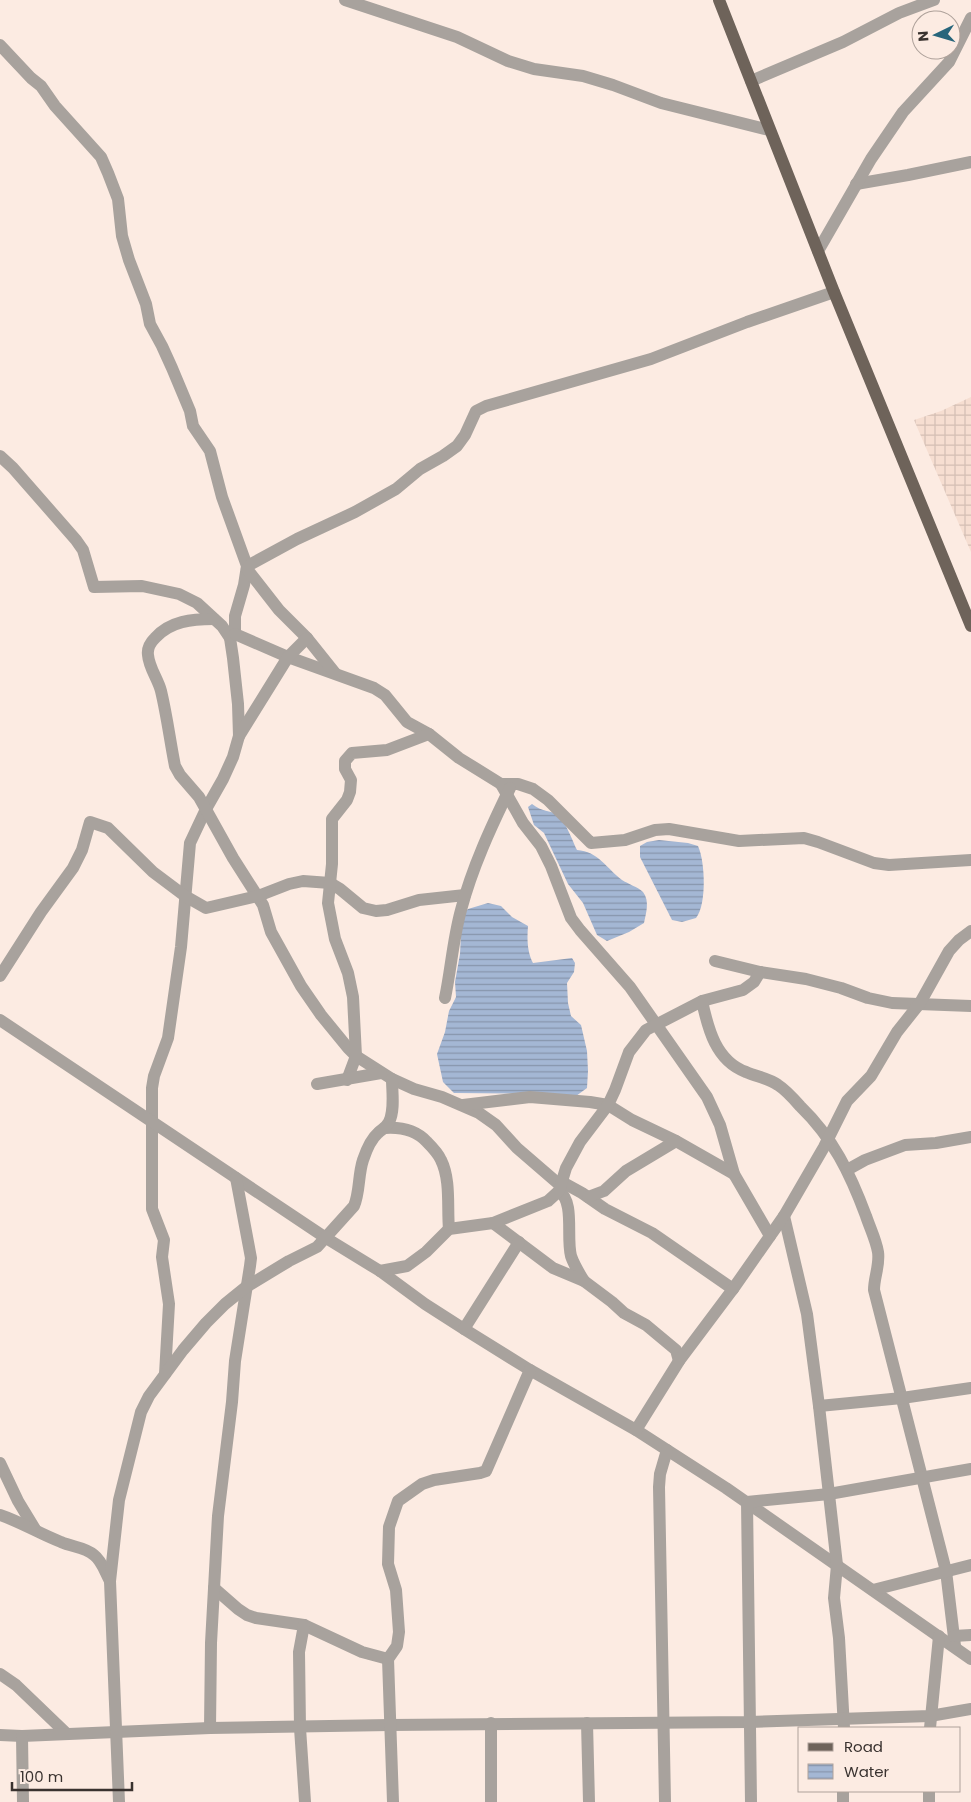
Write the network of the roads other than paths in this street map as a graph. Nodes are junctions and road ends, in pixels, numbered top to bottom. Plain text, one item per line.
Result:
1 (345, 0) edge
2 (719, 0) edge
3 (934, 0) edge
4 (971, 18) edge
5 (0, 45) edge
6 (751, 81) junction
7 (769, 130) junction
8 (971, 162) edge
9 (856, 184) junction
10 (818, 251) junction
11 (834, 292) junction
12 (0, 456) edge
13 (247, 569) junction
14 (214, 619) junction
15 (971, 626) edge
16 (232, 636) junction
17 (307, 638) junction
18 (288, 657) junction
19 (335, 673) junction
20 (429, 734) junction
21 (239, 736) junction
22 (507, 787) junction
23 (206, 809) junction
24 (971, 860) edge
25 (330, 883) junction
26 (465, 895) junction
27 (185, 896) junction
28 (258, 896) junction
29 (971, 931) edge
30 (715, 961) dead end
31 (760, 972) junction
32 (0, 976) edge
33 (445, 998) dead end
34 (702, 1001) junction
35 (920, 1003) junction
36 (971, 1006) edge
37 (0, 1020) edge
38 (655, 1024) junction
39 (356, 1056) junction
40 (387, 1076) junction
41 (348, 1080) junction
42 (316, 1084) dead end
43 (463, 1105) junction
44 (608, 1105) junction
45 (153, 1122) junction
46 (384, 1128) junction
47 (971, 1137) edge
48 (829, 1138) junction
49 (676, 1141) junction
50 (847, 1170) junction
51 (734, 1174) junction
52 (236, 1178) junction
53 (561, 1186) junction
54 (588, 1197) junction
55 (784, 1216) junction
56 (493, 1223) junction
57 (449, 1229) junction
58 (770, 1236) junction
59 (326, 1238) junction
60 (519, 1242) junction
61 (380, 1271) junction
62 (584, 1281) junction
63 (246, 1287) junction
64 (733, 1289) junction
65 (464, 1329) junction
66 (679, 1361) junction
67 (530, 1370) junction
68 (166, 1374) junction
69 (971, 1388) edge
70 (902, 1398) junction
71 (820, 1406) junction
72 (636, 1430) junction
73 (667, 1450) junction
74 (0, 1463) edge
75 (971, 1469) edge
76 (922, 1478) junction
77 (828, 1494) junction
78 (747, 1502) junction
79 (0, 1515) edge
80 (37, 1531) junction
81 (837, 1565) junction
82 (971, 1565) edge
83 (946, 1572) junction
84 (110, 1582) junction
85 (214, 1588) junction
86 (873, 1590) junction
87 (304, 1625) junction
88 (971, 1634) edge
89 (939, 1636) junction
90 (955, 1641) junction
91 (971, 1658) edge
92 (388, 1659) junction
93 (0, 1674) edge
94 (971, 1710) edge
95 (663, 1722) junction
96 (750, 1722) junction
97 (930, 1722) edge
98 (491, 1723) junction
99 (587, 1723) junction
100 (844, 1723) edge
101 (390, 1724) junction
102 (210, 1728) junction
103 (300, 1728) junction
104 (116, 1732) junction
105 (67, 1734) junction
106 (0, 1735) edge
107 (22, 1736) junction
108 (23, 1802) edge
109 (119, 1802) edge
110 (304, 1802) edge
111 (393, 1802) edge
112 (491, 1802) edge
113 (589, 1802) edge
114 (665, 1802) edge
115 (751, 1802) edge

1 - 7 street
2 - 6 main road
3 - 6 street
4 - 9 street
5 - 13 street
6 - 7 main road
7 - 10 main road
8 - 9 street
9 - 10 street
10 - 11 main road
11 - 13 street
11 - 15 main road
12 - 14 street
13 - 16 street
13 - 17 street
14 - 16 street
14 - 23 street
16 - 18 street
16 - 21 street
17 - 18 street
17 - 19 street
18 - 19 street
18 - 21 street
19 - 20 street
20 - 22 street
20 - 25 street
21 - 23 street
22 - 24 street
22 - 26 street
22 - 38 street
23 - 27 street
23 - 28 street
25 - 26 street
25 - 28 street
25 - 39 street
26 - 33 street
27 - 28 street
27 - 32 street
27 - 45 street
28 - 39 street
29 - 35 street
30 - 31 street
31 - 34 street
31 - 35 street
34 - 38 street
34 - 48 street
35 - 36 street
35 - 48 street
37 - 45 street
38 - 44 street
38 - 51 street
39 - 40 street
39 - 41 street
40 - 41 street
40 - 43 street
40 - 46 street
41 - 42 street
43 - 44 street
43 - 53 street
44 - 49 street
44 - 53 street
45 - 52 street
45 - 68 street
46 - 57 street
46 - 59 street
47 - 50 street
48 - 50 street
48 - 55 street
49 - 51 street
49 - 54 street
50 - 70 street
51 - 58 street
52 - 59 street
52 - 63 street
53 - 54 street
53 - 56 street
53 - 62 street
54 - 64 street
55 - 58 street
55 - 71 street
56 - 57 street
56 - 60 street
57 - 61 street
58 - 64 street
59 - 61 street
59 - 63 street
60 - 62 street
60 - 65 street
61 - 65 street
62 - 66 street
63 - 68 street
63 - 85 street
64 - 66 street
65 - 67 street
66 - 72 street
67 - 72 street
67 - 92 street
68 - 84 street
69 - 70 street
70 - 71 street
70 - 76 street
71 - 77 street
72 - 73 street
73 - 78 street
73 - 95 street
74 - 80 street
75 - 76 street
76 - 77 street
76 - 83 street
77 - 78 street
77 - 81 street
78 - 81 street
78 - 96 street
79 - 80 street
80 - 84 street
81 - 86 street
81 - 100 street
82 - 83 street
83 - 86 street
83 - 90 street
84 - 104 street
85 - 87 street
85 - 102 street
86 - 89 street
87 - 92 street
87 - 103 street
88 - 90 street
89 - 90 street
89 - 97 street
90 - 91 street
92 - 101 street
93 - 105 street
94 - 97 street
95 - 96 street
95 - 99 street
95 - 114 street
96 - 100 street
96 - 115 street
97 - 100 street
98 - 99 street
98 - 101 street
98 - 112 street
99 - 113 street
101 - 103 street
101 - 111 street
102 - 103 street
102 - 104 street
103 - 110 street
104 - 105 street
104 - 109 street
105 - 107 street
106 - 107 street
107 - 108 street

